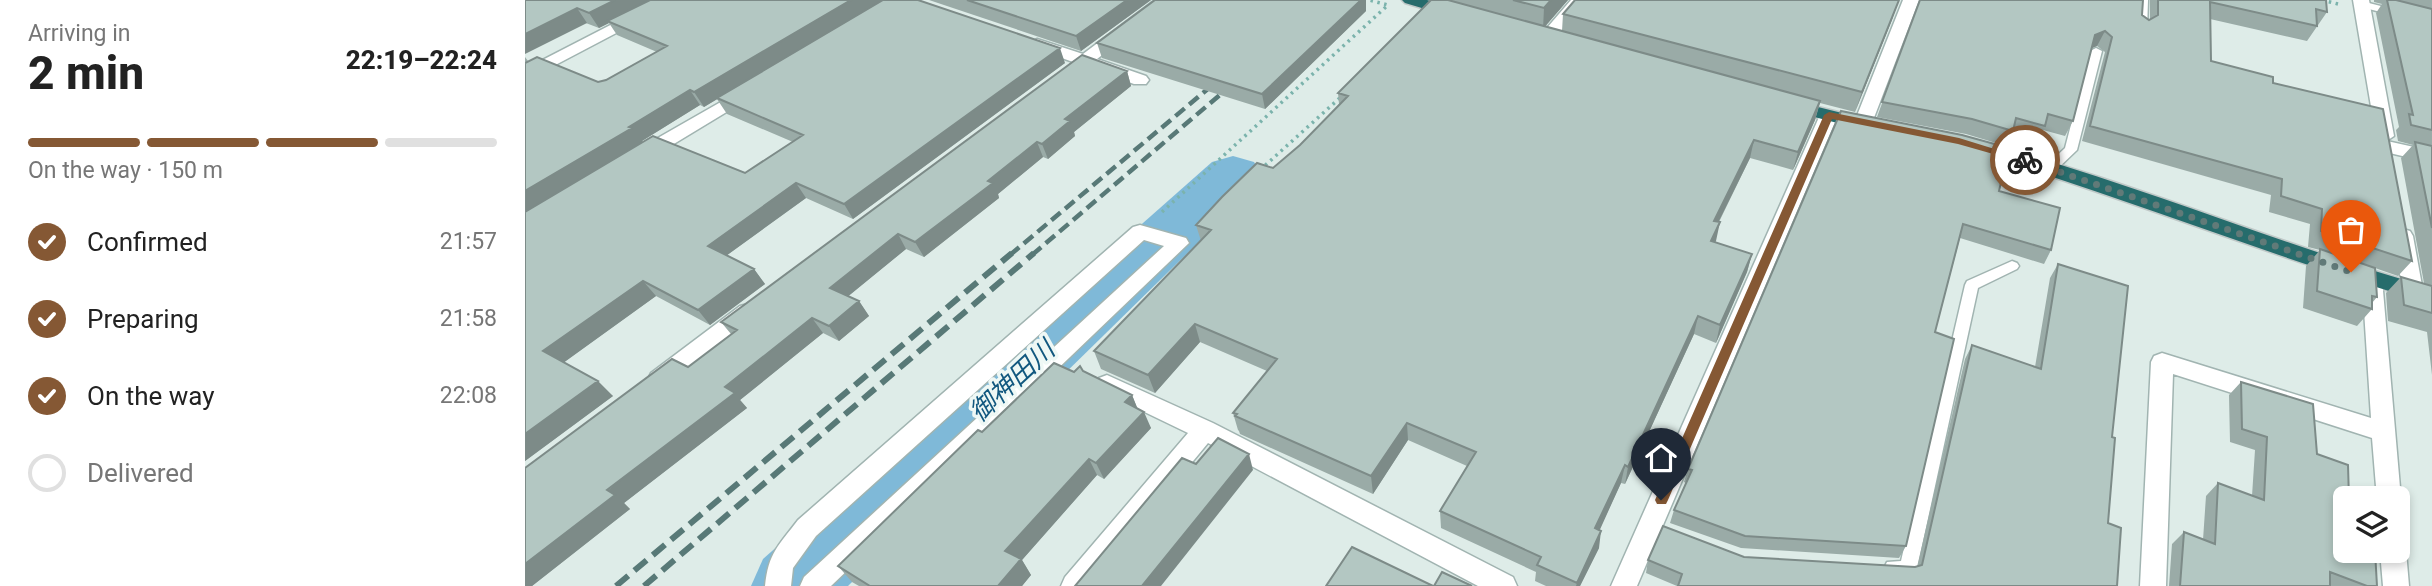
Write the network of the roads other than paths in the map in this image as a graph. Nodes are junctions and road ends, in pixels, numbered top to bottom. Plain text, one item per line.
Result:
1 (671, 0) edge
2 (1165, 0) edge
3 (1410, 0) edge
4 (1579, 0) edge
5 (1911, 0) edge
6 (2143, 0) edge
7 (2361, 2) edge
8 (1472, 18) edge
9 (2432, 22) edge
10 (2142, 30) edge
11 (1022, 39) edge
12 (1546, 39) edge
13 (2096, 51) edge
14 (1086, 60) junction
15 (525, 76) edge
16 (1140, 80) dead end
17 (758, 85) edge
18 (1053, 85) edge
19 (1775, 101) edge
20 (1829, 115) junction
21 (1870, 116) joint
22 (1959, 141) edge
23 (2432, 158) edge
24 (630, 163) edge
25 (2051, 168) junction
26 (2399, 212) edge
27 (2012, 266) dead end
28 (2372, 279) junction
29 (2413, 290) junction
30 (2432, 296) edge
31 (761, 303) edge
32 (1100, 380) edge
33 (637, 394) edge
34 (1205, 430) junction
35 (2384, 432) junction
36 (2388, 486) edge
37 (2394, 563) edge
38 (1881, 568) edge
39 (779, 575) edge
40 (813, 586) edge
41 (1074, 586) edge
42 (1504, 586) edge
43 (1624, 586) edge
44 (2153, 586) edge
45 (2396, 586) edge

1 - 15 street
2 - 14 street
3 - 8 highway
4 - 12 street
5 - 21 street
6 - 10 lane
7 - 9 lane
7 - 23 street
11 - 14 street
13 - 25 lane
14 - 16 street
14 - 18 street
17 - 24 street
19 - 20 highway
20 - 21 highway
20 - 43 street
22 - 25 highway
25 - 28 highway
26 - 29 street
27 - 38 lane
28 - 29 highway
28 - 35 street
29 - 30 highway
31 - 33 street
32 - 34 street
34 - 41 street
34 - 42 street
35 - 36 street
35 - 44 street
37 - 45 street
39 - 40 street

